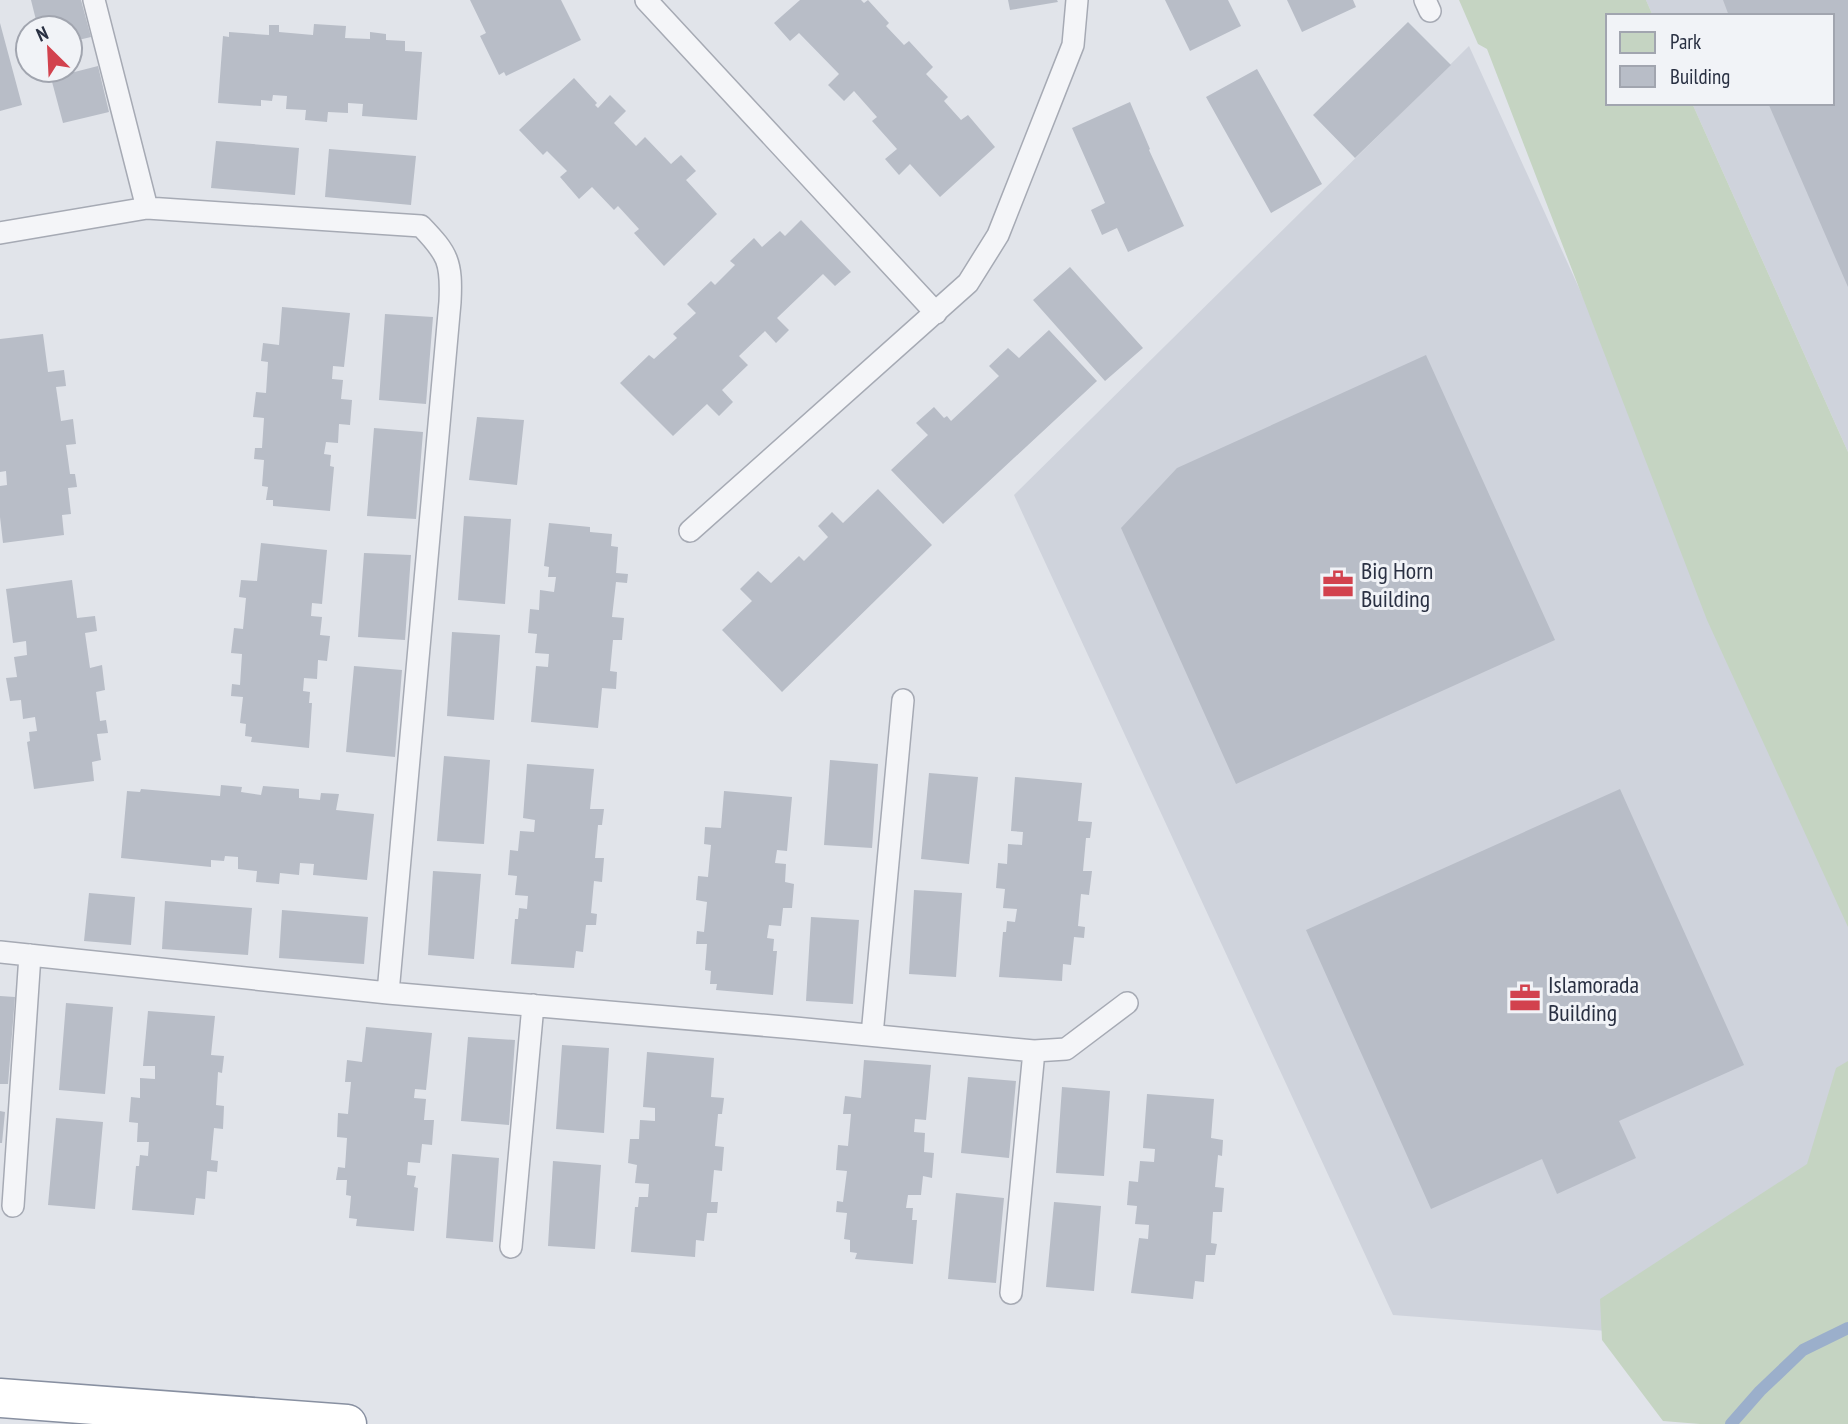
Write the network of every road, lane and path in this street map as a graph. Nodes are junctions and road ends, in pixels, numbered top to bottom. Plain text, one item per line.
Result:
1 (94, 0) edge
2 (646, 0) edge
3 (1077, 0) edge
4 (146, 208) junction
5 (0, 233) edge
6 (936, 313) junction
7 (690, 531) dead end
8 (903, 701) dead end
9 (0, 952) edge
10 (30, 955) junction
11 (388, 993) junction
12 (1127, 1003) dead end
13 (533, 1005) junction
14 (872, 1035) junction
15 (1034, 1051) junction
16 (13, 1206) dead end
17 (511, 1247) dead end
18 (1011, 1293) dead end
19 (0, 1398) edge
20 (347, 1424) edge

1 - 4 lane
2 - 6 lane
3 - 6 lane
4 - 5 lane
4 - 11 lane
6 - 7 lane
8 - 14 lane
9 - 10 lane
10 - 11 lane
10 - 16 lane
11 - 13 lane
12 - 15 lane
13 - 14 lane
13 - 17 lane
14 - 15 lane
15 - 18 lane
19 - 20 highway

